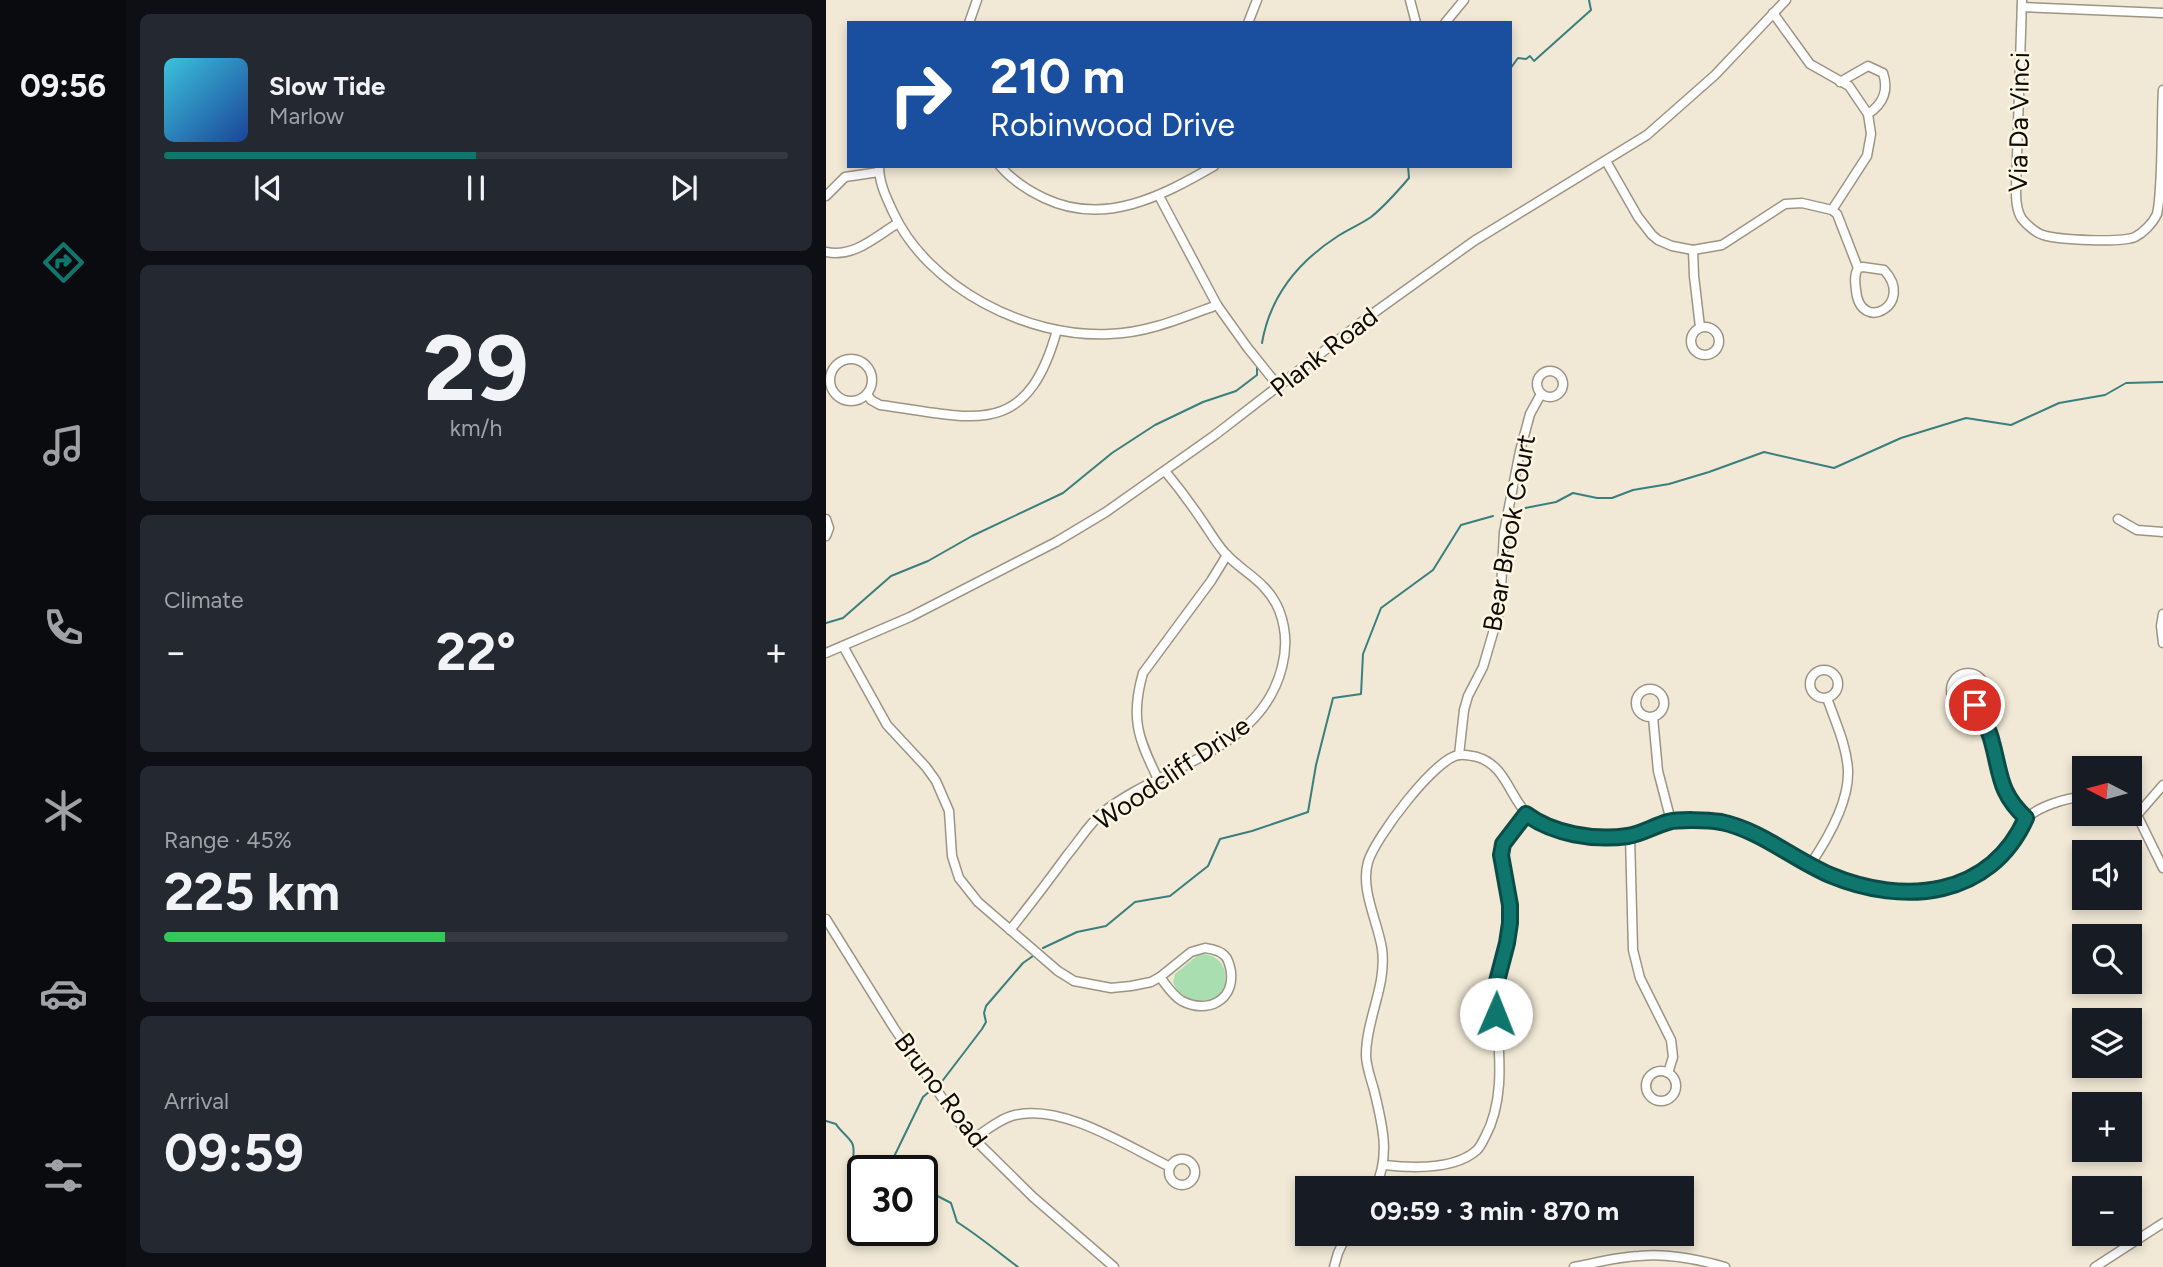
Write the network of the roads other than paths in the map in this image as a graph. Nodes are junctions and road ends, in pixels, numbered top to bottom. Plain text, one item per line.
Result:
1 (977, 0) edge
2 (1257, 0) edge
3 (1410, 0) edge
4 (1464, 0) edge
5 (1786, 0) edge
6 (2022, 3) edge
7 (1773, 13) junction
8 (2163, 13) edge
9 (970, 21) edge
10 (1249, 21) edge
11 (1415, 21) edge
12 (1447, 21) edge
13 (1840, 82) junction
14 (2163, 90) edge
15 (1868, 114) junction
16 (1606, 161) junction
17 (1005, 168) edge
18 (1210, 168) edge
19 (879, 169) edge
20 (826, 197) edge
21 (1159, 197) junction
22 (1832, 210) junction
23 (898, 223) junction
24 (1692, 250) junction
25 (826, 252) edge
26 (1858, 268) junction
27 (1217, 304) junction
28 (1700, 327) dead end
29 (1057, 330) junction
30 (1279, 387) junction
31 (867, 394) junction
32 (1541, 394) dead end
33 (1165, 471) junction
34 (826, 519) edge
35 (2118, 519) dead end
36 (2163, 531) edge
37 (826, 536) edge
38 (1227, 555) junction
39 (2163, 614) edge
40 (2163, 643) edge
41 (843, 646) junction
42 (826, 653) edge
43 (1828, 698) dead end
44 (1975, 705) junction
45 (1653, 717) dead end
46 (1459, 755) junction
47 (1158, 779) junction
48 (2163, 785) edge
49 (2072, 799) edge
50 (2142, 804) edge
51 (1526, 814) junction
52 (2026, 818) junction
53 (1671, 821) junction
54 (2140, 826) edge
55 (1630, 836) junction
56 (1810, 865) junction
57 (2163, 868) edge
58 (826, 919) edge
59 (1010, 930) junction
60 (1160, 977) junction
61 (1668, 1073) dead end
62 (973, 1139) junction
63 (1384, 1165) junction
64 (1170, 1167) dead end
65 (1380, 1176) edge
66 (2163, 1223) edge
67 (1341, 1246) edge
68 (1114, 1267) edge
69 (1334, 1267) edge
70 (1574, 1267) edge
71 (1725, 1267) edge
72 (2095, 1267) edge

1 - 9 street
2 - 10 street
3 - 11 street
4 - 12 street
5 - 7 street, Plank Road
6 - 8 street
6 - 14 street, Via Da Vinci
7 - 13 street
7 - 16 street, Plank Road
13 - 15 street
13 - 15 street
15 - 22 street
16 - 24 street
16 - 30 street, Plank Road
17 - 21 street
18 - 21 street
19 - 20 street
19 - 23 street
21 - 27 street
22 - 24 street
22 - 26 street
23 - 25 street
23 - 29 street
24 - 28 street
26 - 26 street
27 - 29 street
27 - 30 street
29 - 31 street
30 - 33 street, Plank Road
31 - 31 street
32 - 46 street, Bear Brook Court
33 - 38 street, Woodcliff Drive
33 - 41 street, Plank Road
34 - 37 street
35 - 36 street
38 - 47 street
38 - 47 street, Woodcliff Drive
39 - 40 street
41 - 42 street, Plank Road
41 - 59 street
43 - 56 street
44 - 44 street
44 - 52 street
45 - 53 street
46 - 51 street
46 - 63 street
47 - 59 street, Woodcliff Drive
48 - 50 street
49 - 52 street
51 - 55 street
51 - 63 street
52 - 56 street
53 - 55 street
53 - 56 street
54 - 57 street
55 - 61 street
58 - 62 street, Bruno Road
59 - 60 street
60 - 60 street
62 - 64 street
62 - 68 street, Bruno Road
63 - 65 street
66 - 72 street
67 - 69 street
70 - 71 street

